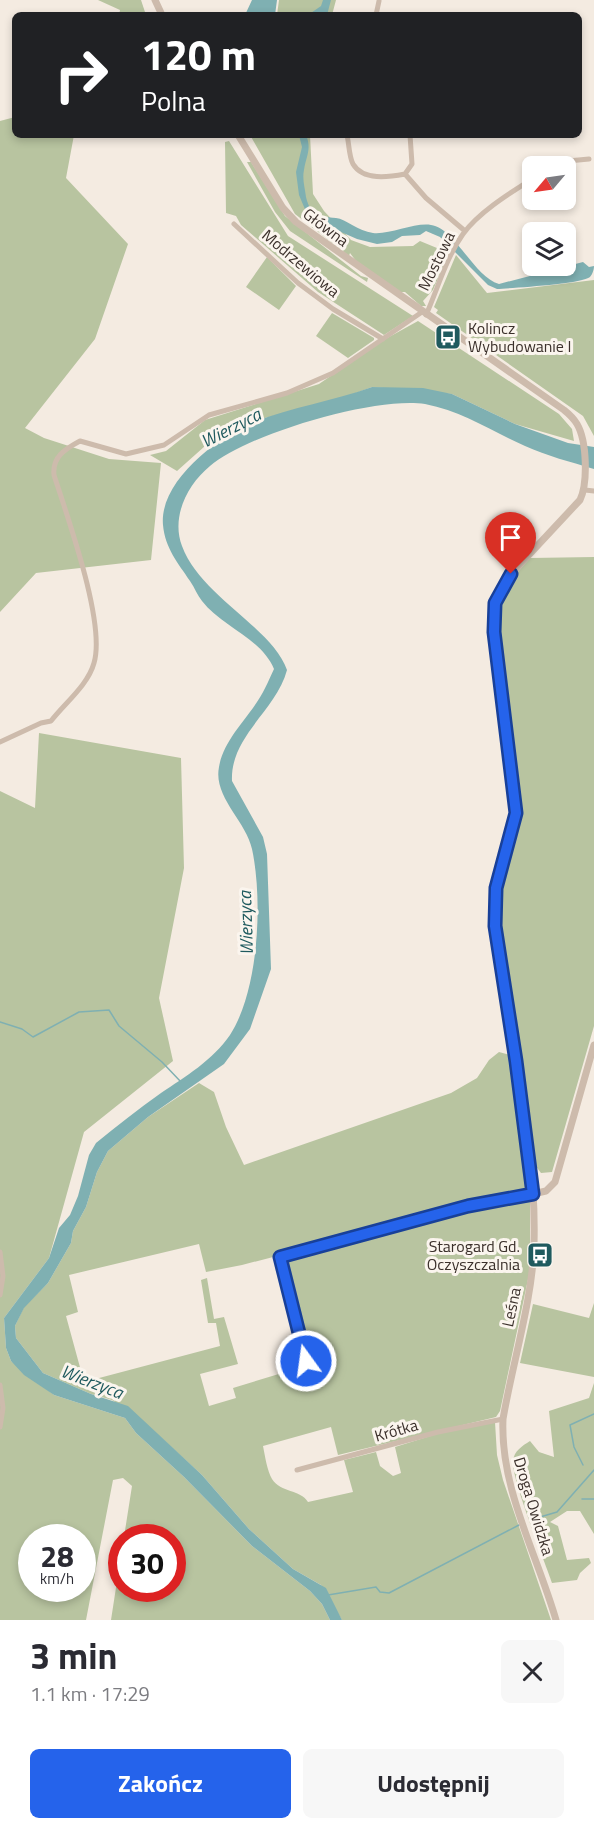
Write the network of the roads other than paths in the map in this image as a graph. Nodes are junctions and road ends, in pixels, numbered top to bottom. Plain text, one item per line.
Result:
1 (240, 138) edge
2 (348, 138) edge
3 (410, 138) edge
4 (589, 159) dead end
5 (576, 160) edge
6 (405, 174) junction
7 (522, 186) edge
8 (234, 224) dead end
9 (465, 231) junction
10 (424, 313) junction
11 (383, 339) junction
12 (585, 490) junction
13 (594, 491) edge
14 (0, 742) edge
15 (594, 1045) edge
16 (533, 1194) junction
17 (0, 1252) edge
18 (0, 1295) edge
19 (306, 1361) dead end
20 (513, 1362) joint
21 (0, 1385) edge
22 (503, 1419) junction
23 (0, 1427) edge
24 (297, 1470) dead end
25 (556, 1620) edge

1 - 10 street, Główna
2 - 6 street
3 - 6 street
4 - 5 street
6 - 9 street
7 - 9 street, Mostowa
8 - 11 street, Modrzewiowa
9 - 10 street, Mostowa
10 - 11 street
10 - 12 street, Główna
11 - 14 street
12 - 13 street
12 - 16 street, Leśna
15 - 16 street
16 - 19 street
16 - 20 street, Leśna
17 - 18 street
20 - 22 street, Droga Owidzka
21 - 23 street
22 - 24 street, Krótka
22 - 25 street, Droga Owidzka

